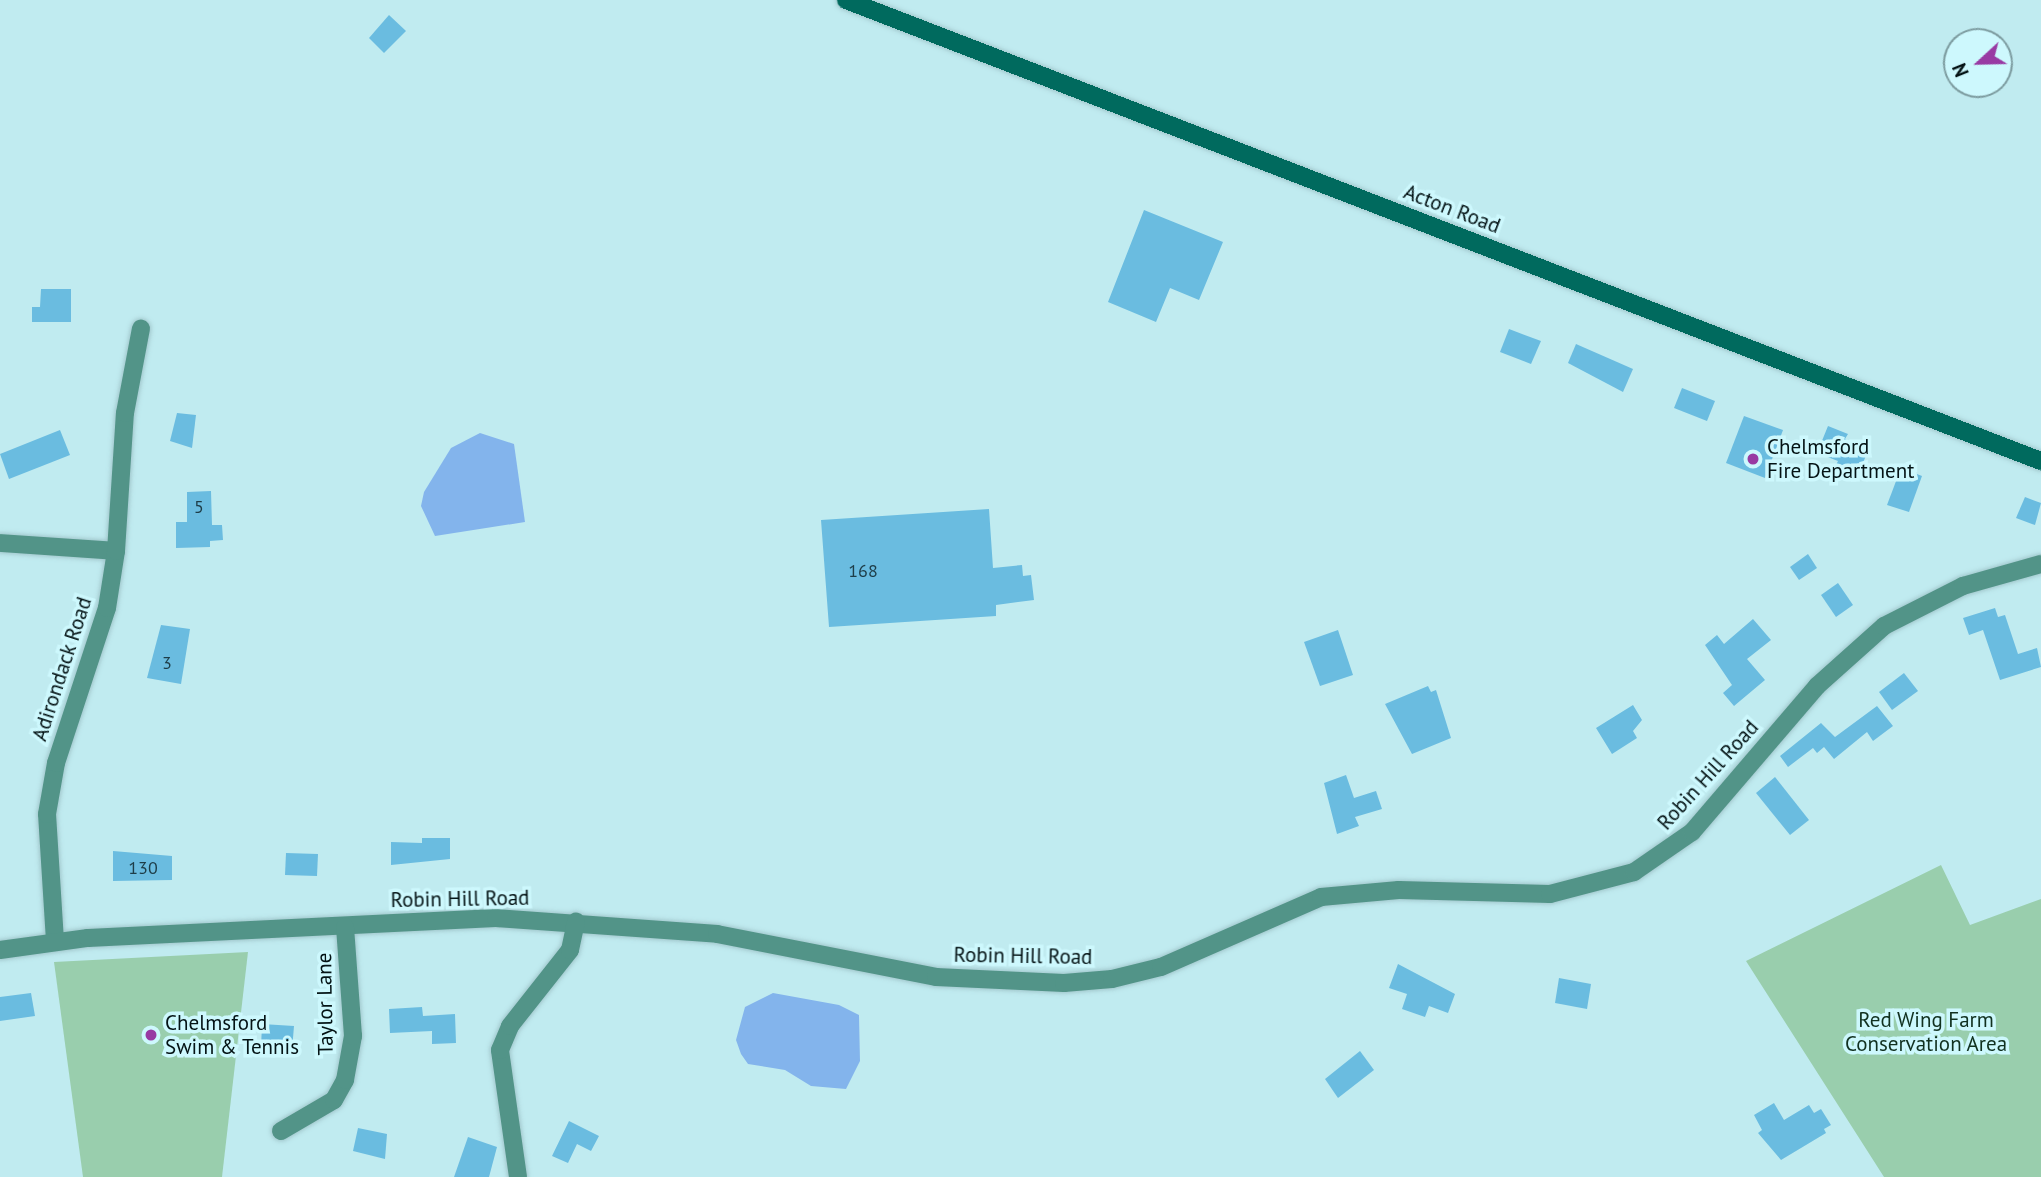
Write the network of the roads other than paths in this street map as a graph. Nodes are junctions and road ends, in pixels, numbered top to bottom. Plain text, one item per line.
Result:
1 (846, 0) edge
2 (141, 328) dead end
3 (2041, 461) edge
4 (0, 542) edge
5 (117, 551) junction
6 (2041, 564) edge
7 (576, 922) junction
8 (345, 927) junction
9 (55, 941) junction
10 (0, 950) edge
11 (281, 1131) dead end
12 (518, 1177) edge

1 - 3 main road, Acton Road
2 - 5 street, Adirondack Road
4 - 5 street
5 - 9 street, Adirondack Road
6 - 7 street, Robin Hill Road
7 - 8 street, Robin Hill Road
7 - 12 street
8 - 9 street, Robin Hill Road
8 - 11 street, Taylor Lane
9 - 10 street, Robin Hill Road

